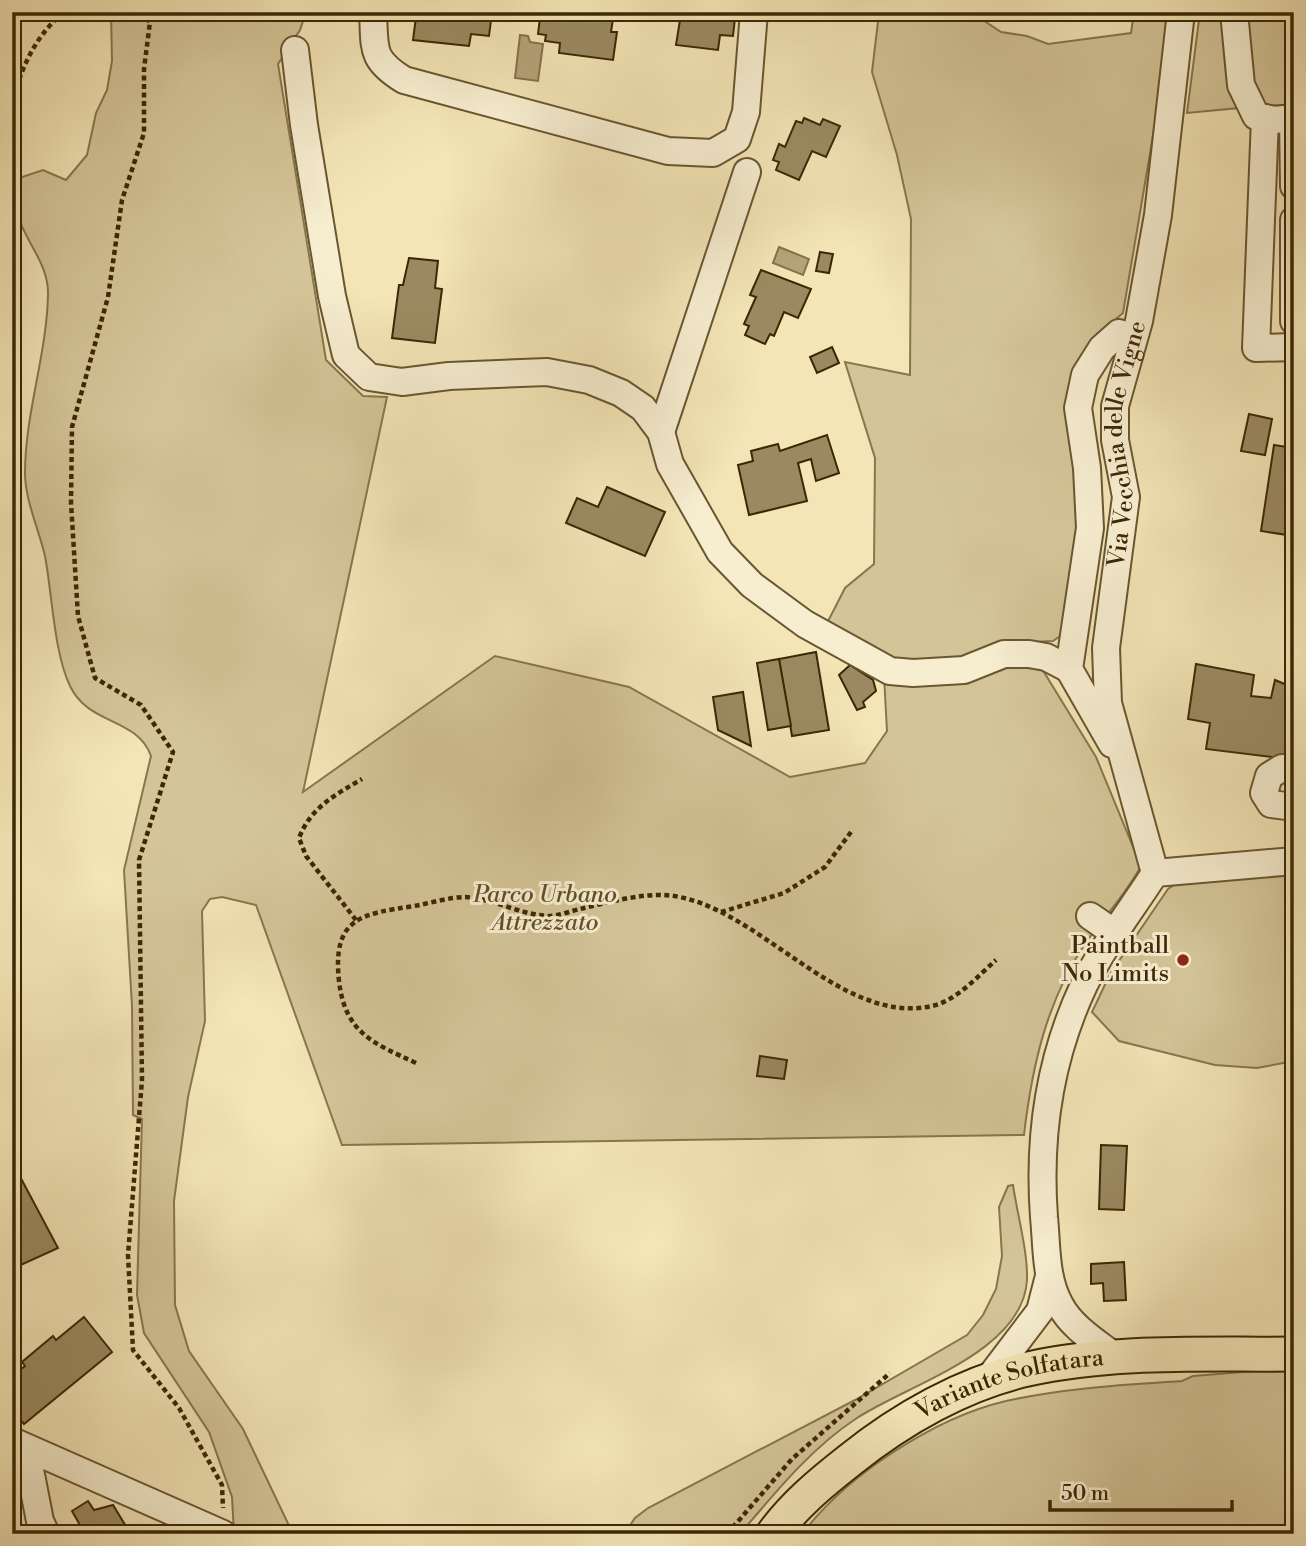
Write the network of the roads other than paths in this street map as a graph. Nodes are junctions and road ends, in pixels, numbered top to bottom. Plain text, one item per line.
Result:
1 (373, 12) edge
2 (754, 12) edge
3 (1181, 12) edge
4 (1234, 12) edge
5 (295, 50) dead end
6 (1265, 118) junction
7 (1293, 118) edge
8 (747, 172) dead end
9 (1294, 187) edge
10 (1294, 220) edge
11 (1294, 321) edge
12 (1119, 333) dead end
13 (1294, 347) edge
14 (661, 432) junction
15 (1069, 669) junction
16 (1127, 765) junction
17 (1294, 768) edge
18 (1294, 807) edge
19 (1294, 861) edge
20 (1155, 873) junction
21 (1090, 916) dead end
22 (1116, 934) junction
23 (1050, 1309) junction
24 (1294, 1354) edge
25 (1118, 1359) junction
26 (1056, 1365) junction
27 (986, 1382) junction
28 (19, 1445) edge
29 (223, 1528) edge
30 (46, 1534) edge
31 (773, 1534) edge

1 - 2 street
3 - 16 street, Via Vecchia delle Vigne
4 - 6 street
5 - 14 street
6 - 7 street
6 - 13 street
7 - 9 street
8 - 14 street
10 - 11 street
12 - 15 street
14 - 15 street
15 - 16 street
16 - 20 street, Via Vecchia delle Vigne
17 - 18 street
19 - 20 street
20 - 22 street
21 - 22 street
22 - 23 street
23 - 25 street
23 - 26 street
23 - 27 street
24 - 25 main road, Variante Solfatara
25 - 26 main road, Variante Solfatara
26 - 27 main road, Variante Solfatara
27 - 31 main road, Variante Solfatara
28 - 29 street
28 - 30 street

